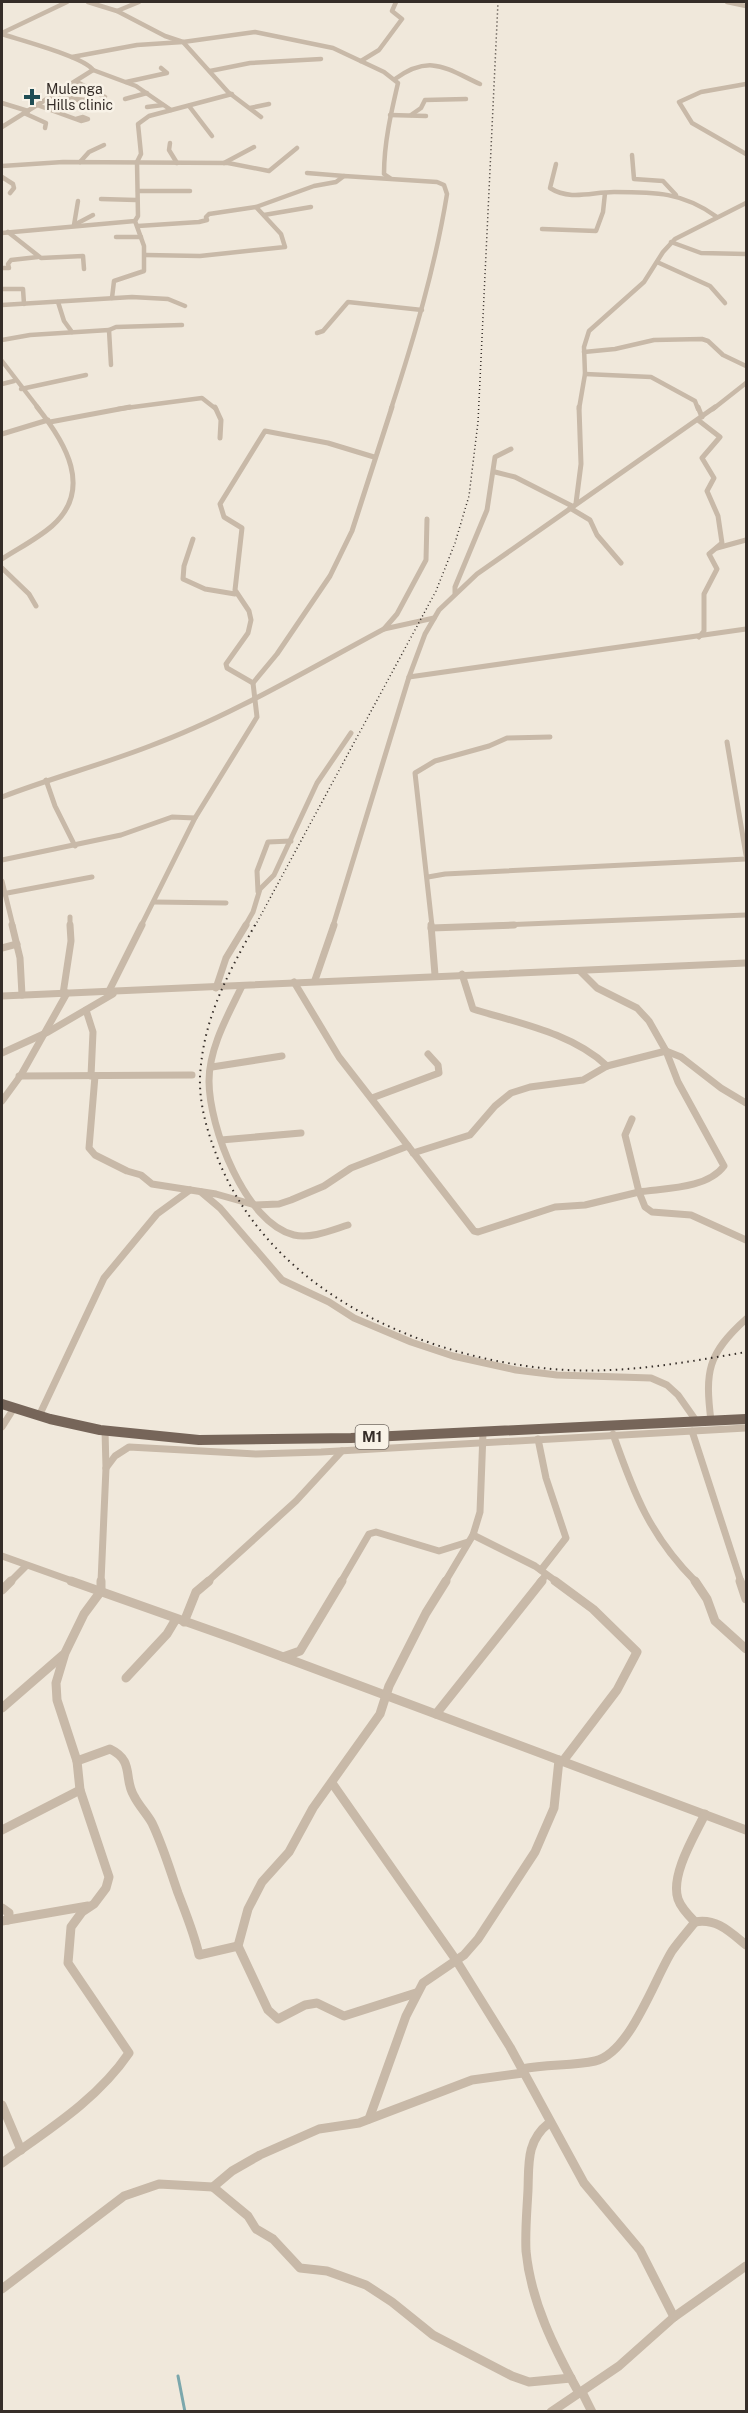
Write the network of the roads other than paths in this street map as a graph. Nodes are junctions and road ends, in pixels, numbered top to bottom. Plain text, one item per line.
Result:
1 (68, 2) edge
2 (88, 2) edge
3 (139, 2) edge
4 (396, 2) edge
5 (727, 2) edge
6 (747, 6) edge
7 (117, 11) junction
8 (2, 33) edge
9 (183, 42) junction
10 (245, 56) dead end
11 (72, 57) junction
12 (321, 59) dead end
13 (361, 61) junction
14 (246, 64) junction
15 (161, 68) dead end
16 (93, 70) junction
17 (210, 71) junction
18 (395, 79) junction
19 (77, 82) junction
20 (126, 82) junction
21 (480, 84) dead end
22 (747, 84) edge
23 (57, 93) junction
24 (147, 93) junction
25 (232, 94) junction
26 (105, 97) dead end
27 (75, 99) dead end
28 (125, 99) dead end
29 (466, 99) dead end
30 (2, 103) edge
31 (269, 104) dead end
32 (37, 105) junction
33 (163, 105) junction
34 (189, 106) junction
35 (147, 107) dead end
36 (250, 108) junction
37 (171, 110) junction
38 (26, 112) junction
39 (390, 115) junction
40 (411, 115) junction
41 (426, 116) dead end
42 (261, 117) dead end
43 (76, 119) dead end
44 (2, 127) edge
45 (45, 128) dead end
46 (212, 136) dead end
47 (170, 143) dead end
48 (104, 145) dead end
49 (254, 147) dead end
50 (297, 148) dead end
51 (747, 154) edge
52 (632, 155) dead end
53 (80, 162) junction
54 (137, 162) junction
55 (177, 163) junction
56 (224, 163) junction
57 (556, 164) dead end
58 (2, 166) edge
59 (307, 173) dead end
60 (344, 176) junction
61 (2, 177) edge
62 (390, 178) junction
63 (138, 190) junction
64 (190, 191) dead end
65 (10, 193) dead end
66 (605, 193) junction
67 (676, 195) junction
68 (101, 199) dead end
69 (136, 200) junction
70 (78, 201) dead end
71 (747, 202) edge
72 (256, 207) junction
73 (311, 207) dead end
74 (264, 215) junction
75 (93, 216) dead end
76 (717, 217) junction
77 (136, 224) junction
78 (74, 225) junction
79 (542, 229) dead end
80 (8, 232) junction
81 (2, 233) edge
82 (116, 237) dead end
83 (141, 237) junction
84 (671, 242) junction
85 (146, 255) junction
86 (747, 256) edge
87 (38, 257) junction
88 (657, 262) junction
89 (3, 268) dead end
90 (84, 269) dead end
91 (2, 289) edge
92 (112, 298) junction
93 (58, 302) junction
94 (725, 303) dead end
95 (24, 304) junction
96 (2, 305) edge
97 (185, 306) dead end
98 (422, 310) junction
99 (182, 325) dead end
100 (109, 330) junction
101 (72, 332) junction
102 (317, 333) dead end
103 (2, 340) edge
104 (584, 352) junction
105 (2, 361) edge
106 (111, 365) dead end
107 (747, 366) edge
108 (585, 374) junction
109 (86, 375) dead end
110 (14, 381) junction
111 (747, 383) edge
112 (2, 384) edge
113 (21, 389) junction
114 (700, 418) junction
115 (49, 421) junction
116 (2, 434) edge
117 (220, 438) dead end
118 (511, 449) dead end
119 (374, 457) junction
120 (495, 472) junction
121 (573, 506) junction
122 (427, 519) dead end
123 (194, 539) dead end
124 (747, 540) edge
125 (717, 548) junction
126 (2, 559) edge
127 (621, 563) dead end
128 (2, 568) edge
129 (455, 593) junction
130 (235, 594) junction
131 (36, 606) dead end
132 (434, 618) junction
133 (384, 629) junction
134 (747, 629) edge
135 (699, 637) junction
136 (410, 676) junction
137 (253, 683) junction
138 (254, 699) junction
139 (351, 733) dead end
140 (550, 737) dead end
141 (727, 742) dead end
142 (46, 780) junction
143 (2, 797) edge
144 (195, 818) junction
145 (291, 841) junction
146 (75, 846) junction
147 (747, 857) edge
148 (2, 860) edge
149 (92, 877) dead end
150 (428, 877) junction
151 (2, 881) edge
152 (258, 892) junction
153 (3, 894) edge
154 (154, 902) junction
155 (226, 903) dead end
156 (747, 915) edge
157 (70, 916) dead end
158 (431, 928) junction
159 (17, 944) junction
160 (2, 948) edge
161 (747, 963) edge
162 (580, 970) junction
163 (462, 974) junction
164 (435, 975) junction
165 (315, 980) junction
166 (294, 982) junction
167 (242, 986) junction
168 (216, 988) junction
169 (112, 992) junction
170 (65, 993) junction
171 (22, 995) junction
172 (2, 996) edge
173 (86, 1010) junction
174 (42, 1035) junction
175 (666, 1051) junction
176 (2, 1053) edge
177 (428, 1054) dead end
178 (282, 1056) dead end
179 (607, 1066) junction
180 (212, 1067) junction
181 (192, 1075) dead end
182 (19, 1076) junction
183 (93, 1076) junction
184 (372, 1098) junction
185 (2, 1101) edge
186 (747, 1103) edge
187 (632, 1119) dead end
188 (301, 1133) dead end
189 (221, 1140) junction
190 (408, 1146) junction
191 (413, 1153) junction
192 (190, 1190) junction
193 (201, 1192) junction
194 (639, 1192) junction
195 (255, 1205) junction
196 (348, 1225) dead end
197 (747, 1240) edge
198 (747, 1319) edge
199 (2, 1404) edge
200 (14, 1408) junction
201 (39, 1416) junction
202 (747, 1419) edge
203 (711, 1421) junction
204 (694, 1426) junction
205 (2, 1427) edge
206 (747, 1428) edge
207 (105, 1430) junction
208 (614, 1434) junction
209 (483, 1438) junction
210 (538, 1439) junction
211 (342, 1451) junction
212 (106, 1468) junction
213 (471, 1538) junction
214 (2, 1556) edge
215 (26, 1566) junction
216 (544, 1573) junction
217 (2, 1590) edge
218 (101, 1591) junction
219 (747, 1599) edge
220 (180, 1621) junction
221 (747, 1649) edge
222 (65, 1653) junction
223 (283, 1657) junction
224 (126, 1678) dead end
225 (386, 1696) junction
226 (2, 1708) edge
227 (436, 1714) junction
228 (77, 1761) junction
229 (561, 1761) junction
230 (332, 1783) junction
231 (80, 1790) junction
232 (705, 1814) junction
233 (2, 1830) edge
234 (747, 1830) edge
235 (94, 1904) junction
236 (2, 1908) edge
237 (5, 1921) edge
238 (695, 1922) junction
239 (747, 1945) edge
240 (238, 1946) junction
241 (456, 1960) junction
242 (416, 1993) junction
243 (523, 2071) junction
244 (2, 2105) edge
245 (369, 2119) junction
246 (549, 2123) junction
247 (21, 2150) junction
248 (2, 2163) edge
249 (213, 2187) junction
250 (747, 2266) edge
251 (2, 2289) edge
252 (674, 2317) junction
253 (571, 2378) junction
254 (581, 2392) junction
255 (551, 2412) edge
256 (592, 2412) edge

1 - 8 street
2 - 7 street
3 - 7 street
4 - 13 street
5 - 6 street
7 - 9 street
8 - 11 street
9 - 11 street
9 - 13 street
9 - 17 street
10 - 14 street
11 - 16 street
12 - 14 street
13 - 18 street
14 - 17 street
15 - 20 street
16 - 19 street
16 - 20 street
17 - 25 street
18 - 21 street
18 - 39 street
19 - 23 street
19 - 26 street
20 - 24 street
22 - 51 street
23 - 27 street
23 - 32 street
24 - 28 street
24 - 33 street
25 - 34 street
25 - 36 street
29 - 40 street
30 - 38 street
31 - 36 street
32 - 38 street
32 - 43 street
33 - 35 street
33 - 37 street
34 - 37 street
34 - 46 street
36 - 42 street
37 - 54 street
38 - 44 street
38 - 45 street
39 - 40 street
39 - 62 street
40 - 41 street
47 - 55 street
48 - 53 street
49 - 56 street
50 - 56 street
52 - 67 street
53 - 54 street
53 - 58 street
54 - 55 street
54 - 63 street
55 - 56 street
57 - 66 street
59 - 60 street
60 - 62 street
60 - 72 street
61 - 65 street
62 - 98 street
63 - 64 street
63 - 69 street
66 - 67 street
66 - 79 street
67 - 76 street
68 - 69 street
69 - 77 street
70 - 78 street
71 - 76 street
72 - 74 street
72 - 77 street
73 - 74 street
74 - 85 street
75 - 78 street
76 - 84 street
77 - 78 street
77 - 83 street
78 - 80 street
80 - 81 street
80 - 87 street
82 - 83 street
83 - 85 street
84 - 86 street
84 - 88 street
85 - 92 street
87 - 89 street
87 - 90 street
88 - 94 street
88 - 104 street
91 - 95 street
92 - 93 street
92 - 97 street
93 - 95 street
93 - 101 street
95 - 96 street
98 - 102 street
98 - 119 street
99 - 100 street
100 - 101 street
100 - 106 street
101 - 103 street
104 - 107 street
104 - 108 street
105 - 110 street
108 - 114 street
108 - 121 street
109 - 113 street
110 - 112 street
110 - 113 street
111 - 114 street
113 - 115 street
114 - 121 street
114 - 125 street
115 - 116 street
115 - 117 street
115 - 126 street
118 - 120 street
119 - 130 street
119 - 137 street
120 - 121 street
120 - 129 street
121 - 127 street
121 - 129 street
122 - 133 street
123 - 130 street
124 - 125 street
125 - 135 street
128 - 131 street
129 - 132 street
130 - 137 street
132 - 133 street
132 - 136 street
133 - 138 street
134 - 135 street
135 - 136 street
136 - 165 street
137 - 138 street
138 - 142 street
138 - 144 street
139 - 145 street
140 - 150 street
141 - 147 street
142 - 143 street
142 - 146 street
144 - 146 street
144 - 154 street
145 - 152 street
145 - 152 street
146 - 148 street
147 - 150 street
149 - 153 street
150 - 158 street
151 - 153 street
152 - 168 street
153 - 159 street
154 - 155 street
154 - 169 street
156 - 158 street
157 - 170 street
158 - 164 street
159 - 160 street
159 - 171 street
161 - 162 street
162 - 163 street
162 - 175 street
163 - 164 street
163 - 179 street
164 - 165 street
165 - 166 street
166 - 167 street
166 - 184 street
167 - 168 street
167 - 180 street
168 - 169 street
169 - 170 street
169 - 173 street
170 - 171 street
170 - 174 street
171 - 172 street
173 - 174 street
173 - 183 street
174 - 176 street
174 - 182 street
175 - 179 street
175 - 186 street
175 - 194 street
177 - 184 street
178 - 180 street
179 - 191 street
180 - 189 street
181 - 183 street
182 - 183 street
182 - 185 street
183 - 192 street
184 - 190 street
187 - 194 street
188 - 189 street
189 - 195 street
190 - 191 street
190 - 195 street
191 - 194 street
192 - 193 street
192 - 201 street
193 - 195 street
193 - 204 street
194 - 197 street
195 - 196 street
198 - 203 street
199 - 200 main road, M1
200 - 201 main road, M1
200 - 205 street
201 - 207 main road, M1
202 - 203 main road, M1
203 - 204 main road, M1
204 - 206 street
204 - 208 street
204 - 209 main road, M1
204 - 219 street
207 - 209 main road, M1
207 - 212 street
208 - 210 street
208 - 221 street
209 - 210 street
209 - 211 street
209 - 213 street
210 - 216 street
211 - 212 street
211 - 220 street
212 - 218 street
213 - 216 street
213 - 223 street
213 - 225 street
214 - 215 street
215 - 217 street
215 - 218 street
216 - 227 street
216 - 229 street
218 - 220 street
218 - 222 street
220 - 223 street
220 - 224 street
222 - 226 street
222 - 228 street
223 - 225 street
225 - 227 street
225 - 230 street
227 - 229 street
228 - 231 street
228 - 240 street
229 - 232 street
229 - 241 street
230 - 240 street
230 - 241 street
231 - 233 street
231 - 235 street
232 - 234 street
232 - 238 street
235 - 237 street
235 - 247 street
236 - 237 street
238 - 239 street
238 - 243 street
240 - 242 street
241 - 242 street
241 - 243 street
242 - 245 street
243 - 245 street
243 - 246 street
244 - 247 street
245 - 249 street
246 - 252 street
246 - 253 street
247 - 248 street
249 - 251 street
249 - 253 street
250 - 252 street
252 - 254 street
253 - 254 street
254 - 255 street
254 - 256 street

